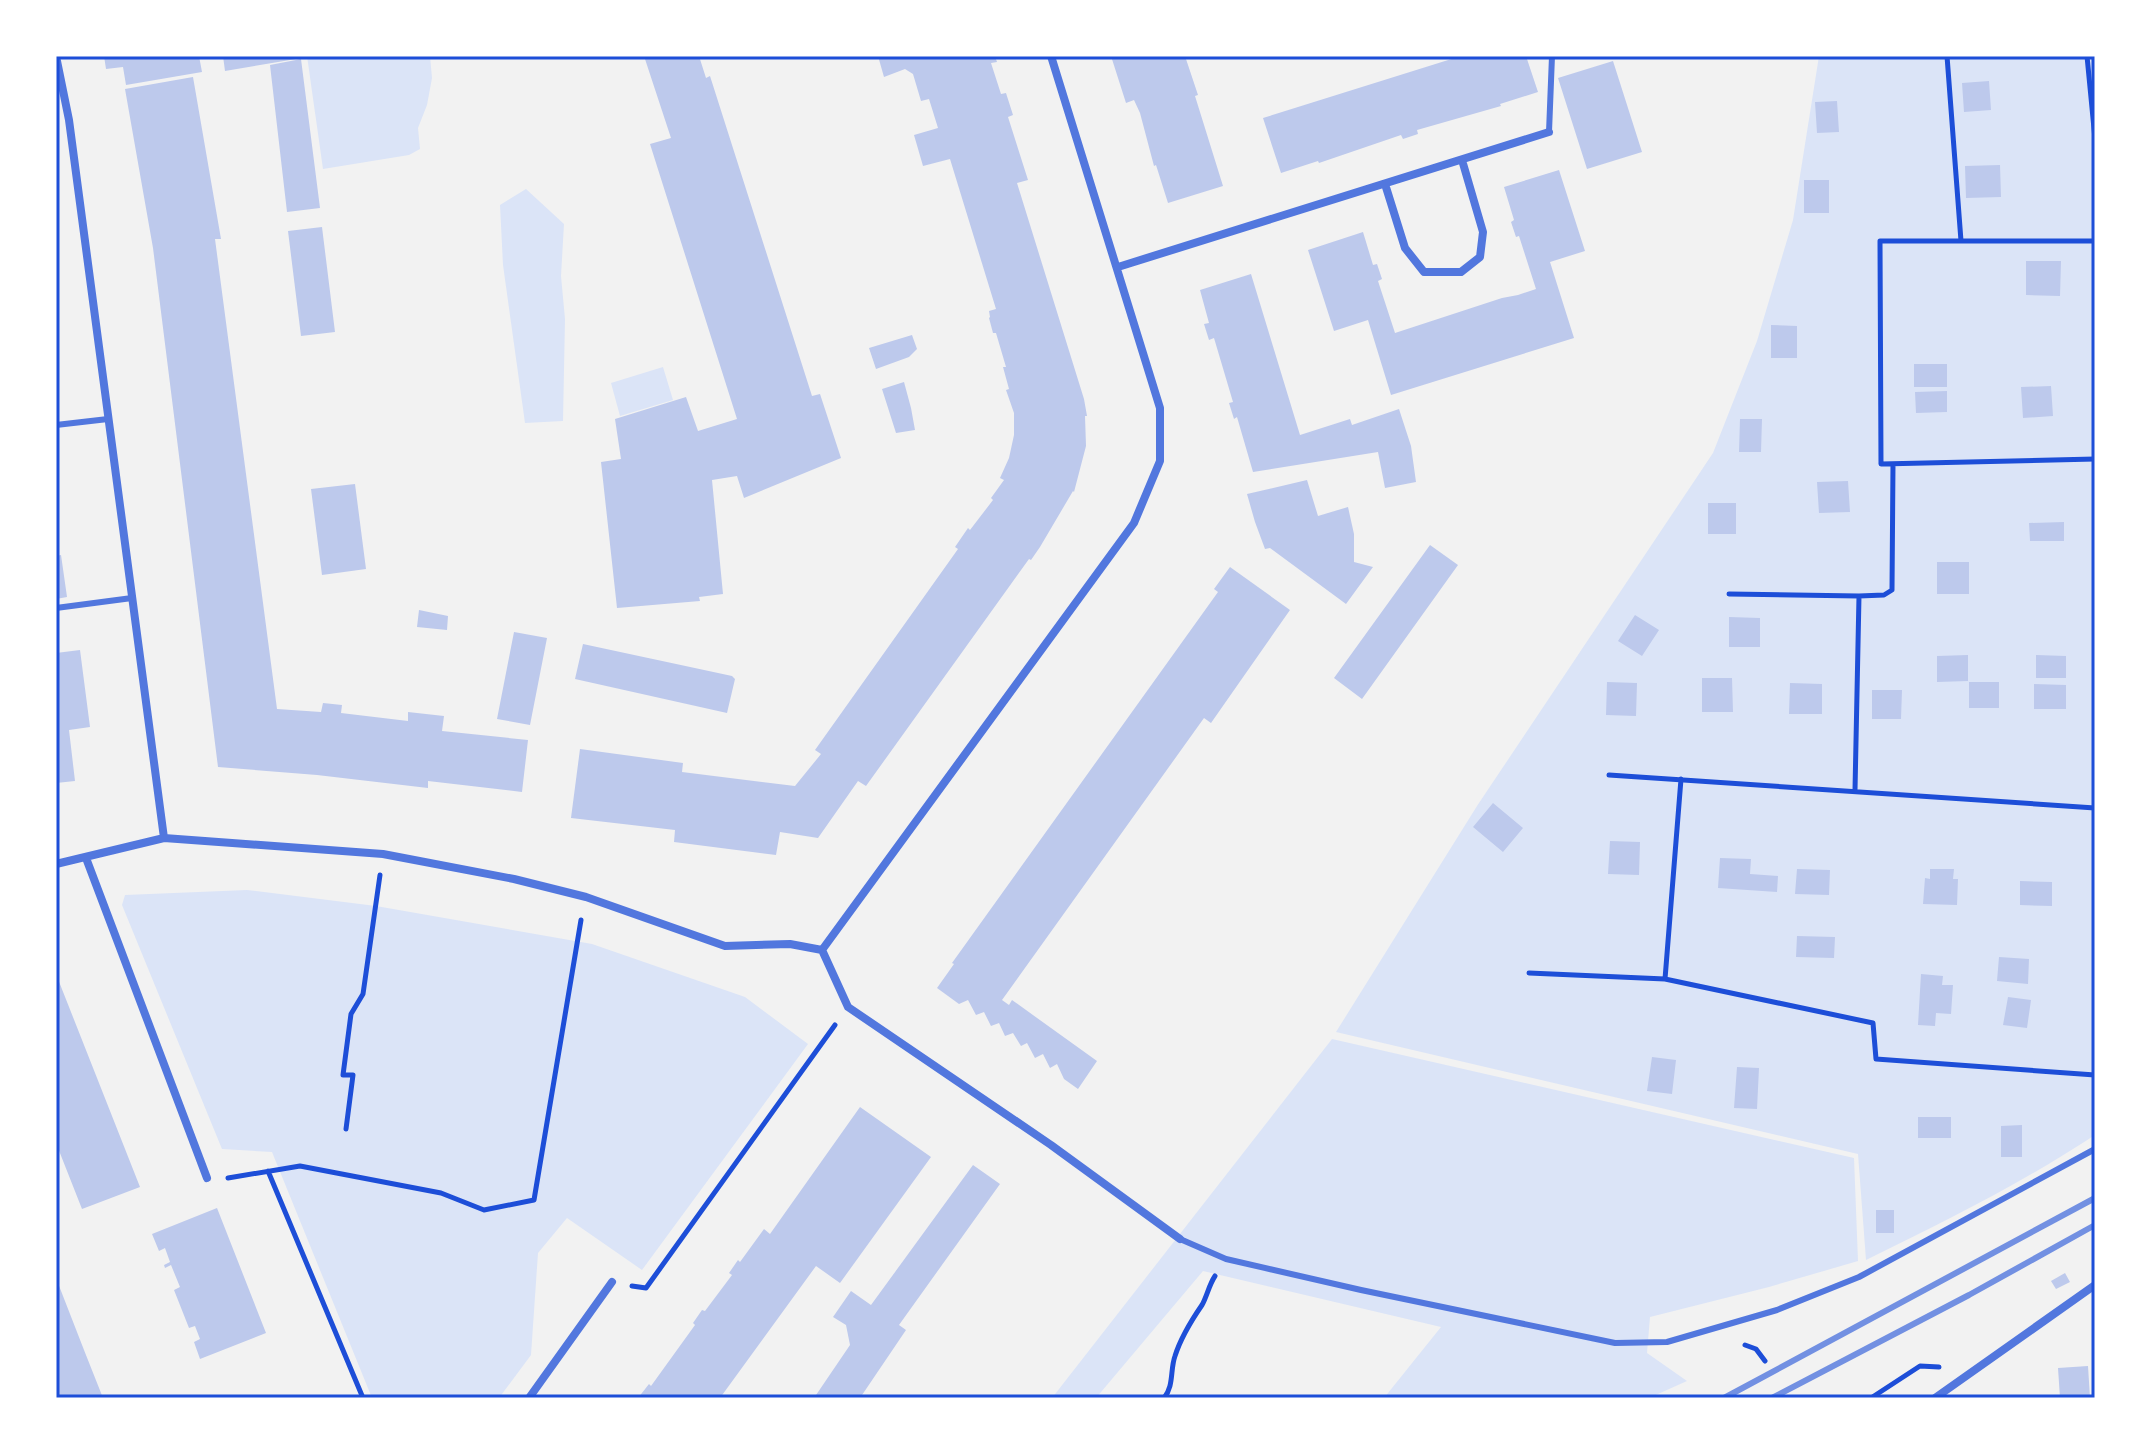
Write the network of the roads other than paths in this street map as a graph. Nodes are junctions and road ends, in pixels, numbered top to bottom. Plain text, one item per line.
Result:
1 (56, 56) edge
2 (1051, 56) edge
3 (1552, 56) edge
4 (69, 120) junction
5 (56, 121) edge
6 (1549, 132) joint
7 (1462, 160) junction
8 (1385, 184) junction
9 (1118, 267) junction
10 (108, 419) junction
11 (56, 425) edge
12 (132, 598) junction
13 (56, 608) edge
14 (164, 838) junction
15 (86, 858) junction
16 (56, 864) edge
17 (822, 950) junction
18 (2095, 1149) edge
19 (207, 1178) road end
20 (1180, 1239) joint
21 (612, 1282) road end
22 (2095, 1285) edge
23 (529, 1398) edge
24 (1935, 1398) edge

1 - 4 street
2 - 9 street
3 - 6 lane
4 - 5 street
4 - 10 street
6 - 7 street
7 - 8 street
7 - 8 street
8 - 9 street
9 - 17 street
10 - 11 lane
10 - 12 street
12 - 13 lane
12 - 14 street
14 - 15 street
14 - 17 street
15 - 16 street
15 - 19 street
17 - 20 street
18 - 20 lane
21 - 23 street
22 - 24 street

